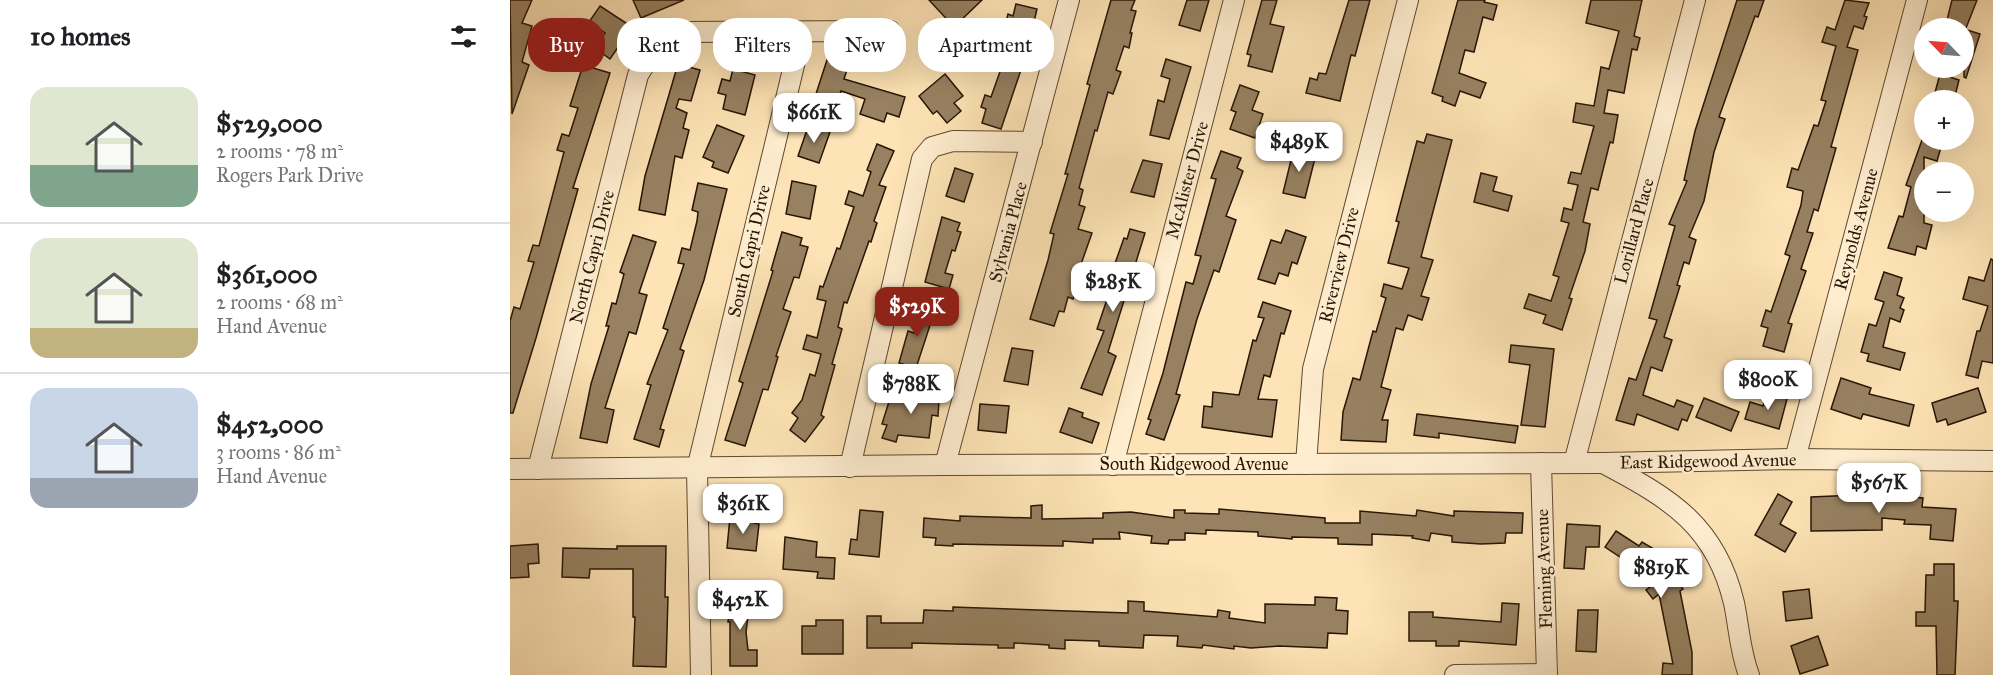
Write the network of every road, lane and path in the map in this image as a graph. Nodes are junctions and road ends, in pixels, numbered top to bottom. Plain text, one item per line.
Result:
1 (1069, 0) edge
2 (1234, 0) edge
3 (1408, 0) edge
4 (1695, 0) edge
5 (1917, 0) edge
6 (713, 32) edge
7 (792, 72) edge
8 (1032, 142) junction
9 (1795, 459) junction
10 (1993, 461) edge
11 (1541, 463) junction
12 (1574, 463) junction
13 (1603, 463) junction
14 (1306, 464) junction
15 (945, 465) junction
16 (1113, 465) junction
17 (850, 467) junction
18 (510, 469) edge
19 (538, 469) junction
20 (697, 469) junction
21 (701, 675) edge
22 (1455, 675) edge
23 (1546, 675) edge
24 (1749, 675) edge

1 - 8 street, Sylvania Place
2 - 16 street, McAlister Drive
3 - 14 street, Riverview Drive
4 - 12 street, Lorillard Place
5 - 9 street, Reynolds Avenue
6 - 19 street, North Capri Drive
7 - 20 street, South Capri Drive
8 - 15 street, Sylvania Place
8 - 17 street
9 - 10 street, East Ridgewood Avenue
9 - 13 street, East Ridgewood Avenue
11 - 12 street, South Ridgewood Avenue
11 - 14 street, South Ridgewood Avenue
11 - 23 street, Fleming Avenue
12 - 13 street, South Ridgewood Avenue
13 - 24 street, South Ridgewood Avenue
14 - 16 street, South Ridgewood Avenue
15 - 16 street, South Ridgewood Avenue
15 - 17 street, South Ridgewood Avenue
17 - 20 street, South Ridgewood Avenue
18 - 19 street, South Ridgewood Avenue
19 - 20 street, South Ridgewood Avenue
20 - 21 street, South Capri Drive
22 - 23 street

